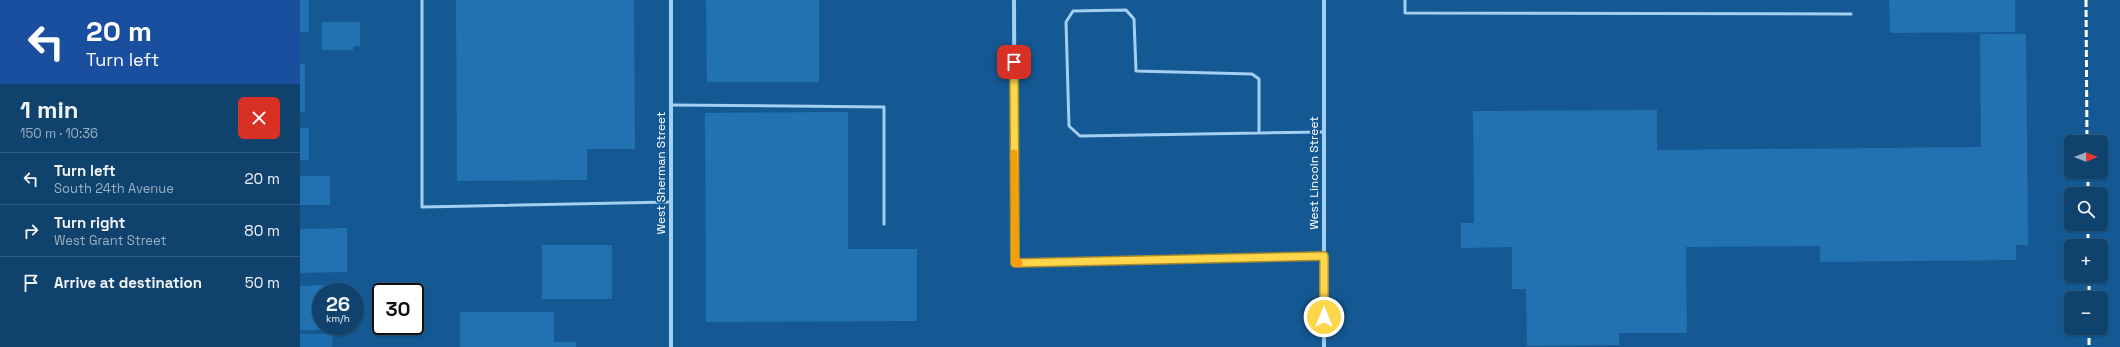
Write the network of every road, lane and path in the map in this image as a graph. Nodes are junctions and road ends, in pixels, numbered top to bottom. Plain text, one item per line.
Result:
1 (422, 0) edge
2 (671, 0) edge
3 (1014, 0) edge
4 (1324, 0) edge
5 (1405, 0) edge
6 (1851, 14) dead end
7 (671, 105) junction
8 (1324, 132) junction
9 (1258, 133) junction
10 (671, 202) junction
11 (884, 224) dead end
12 (1324, 256) junction
13 (671, 347) edge
14 (1324, 347) edge

1 - 10 lane
2 - 7 street, West Sherman Street
3 - 12 street
4 - 8 street, West Lincoln Street
5 - 6 lane
7 - 10 street, West Sherman Street
7 - 11 lane
8 - 9 lane
8 - 12 street, West Lincoln Street
9 - 9 lane
10 - 13 street, West Sherman Street
12 - 14 street, West Lincoln Street

